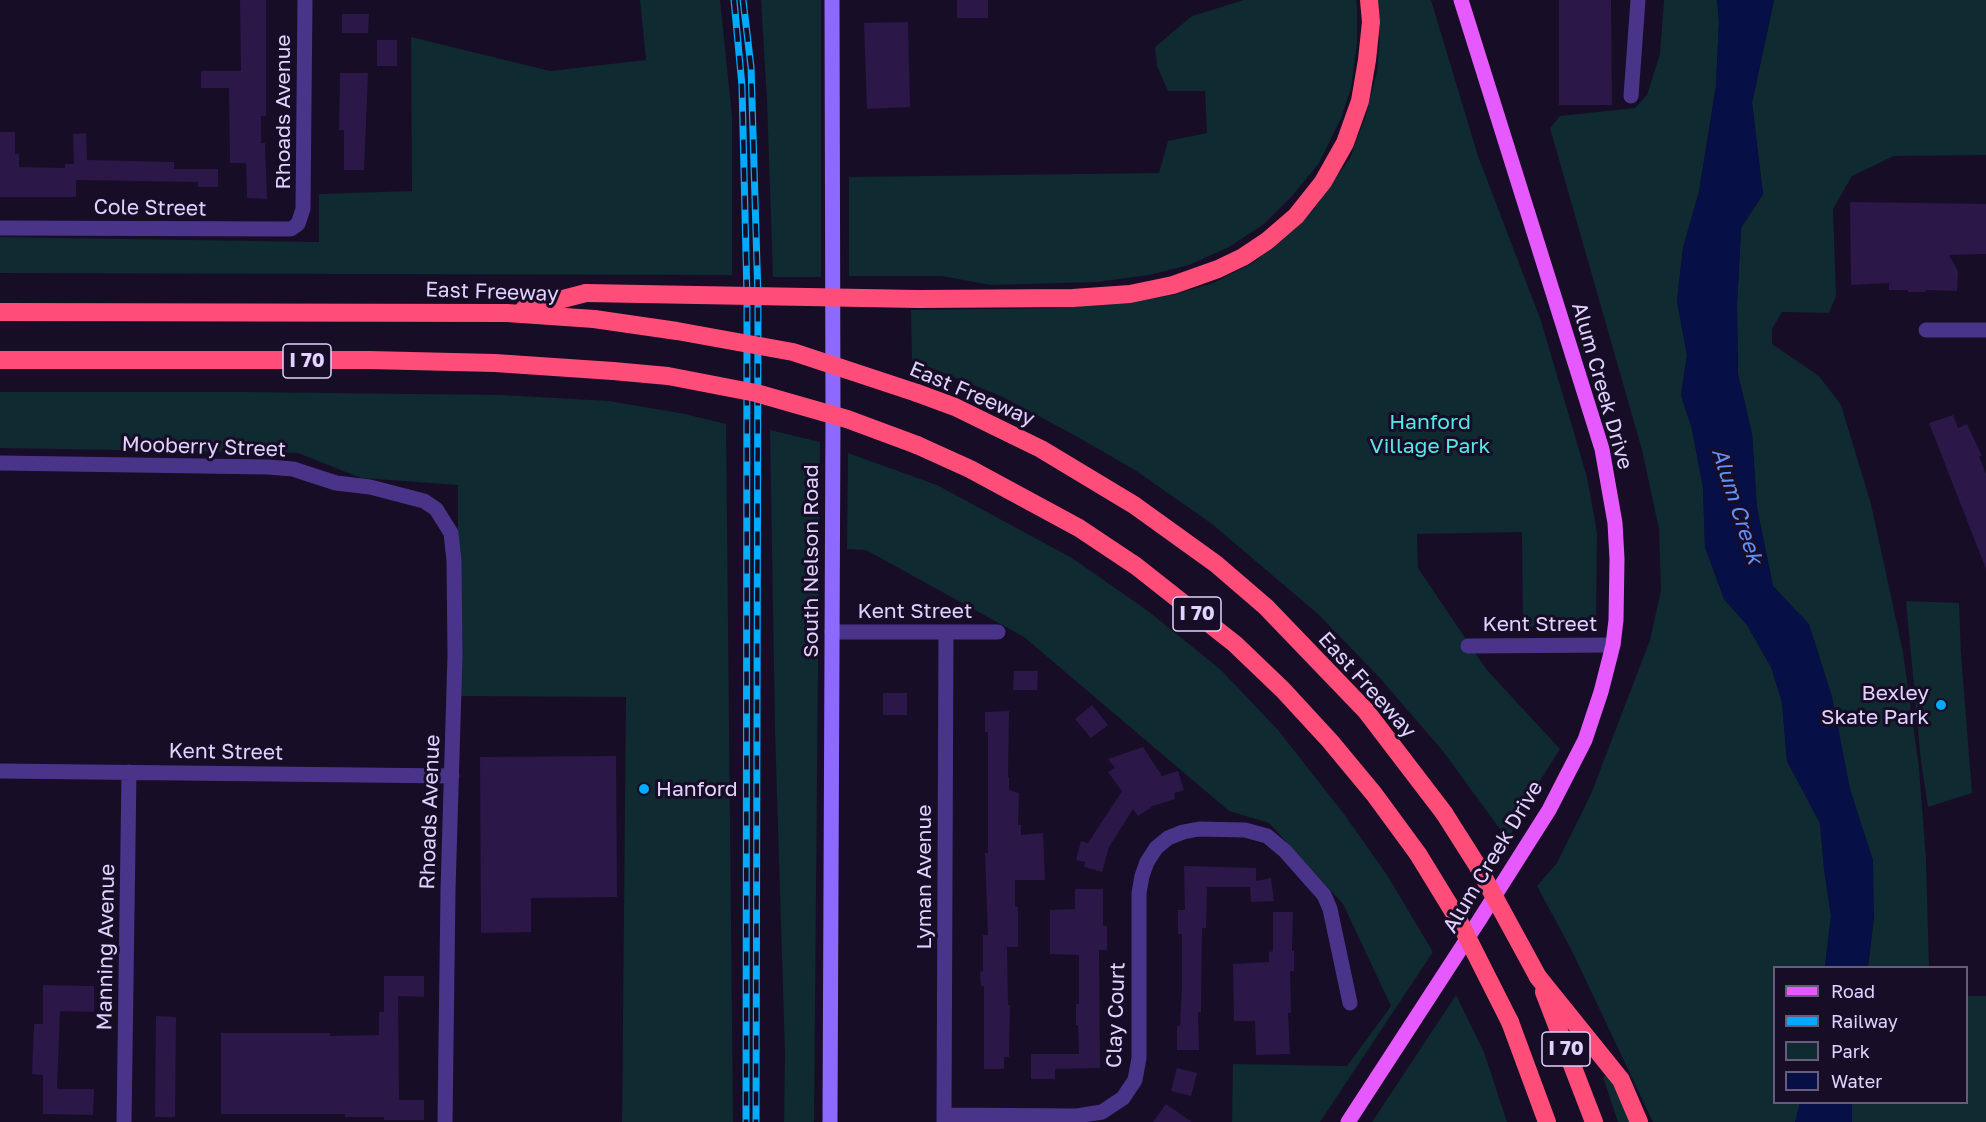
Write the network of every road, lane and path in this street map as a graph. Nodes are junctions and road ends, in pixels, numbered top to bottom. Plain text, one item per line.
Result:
1 (304, 0) edge
2 (832, 0) edge
3 (1369, 0) edge
4 (1461, 0) edge
5 (1638, 0) edge
6 (1631, 96) dead end
7 (298, 224) joint
8 (0, 228) edge
9 (0, 312) edge
10 (507, 313) junction
11 (1926, 330) dead end
12 (1986, 330) edge
13 (0, 360) edge
14 (0, 464) edge
15 (436, 508) joint
16 (832, 632) junction
17 (946, 632) junction
18 (998, 632) dead end
19 (1613, 645) junction
20 (1468, 646) dead end
21 (0, 771) edge
22 (129, 772) junction
23 (452, 776) junction
24 (1538, 976) junction
25 (1350, 1003) dead end
26 (1536, 1092) junction
27 (944, 1118) edge
28 (124, 1122) edge
29 (445, 1122) edge
30 (830, 1122) edge
31 (1348, 1122) edge
32 (1534, 1122) edge
33 (1546, 1122) edge
34 (1594, 1122) edge
35 (1639, 1122) edge

1 - 7 street, Rhoads Avenue
2 - 16 street, South Nelson Road
3 - 10 highway, bridge
4 - 19 main road, Alum Creek Drive
5 - 6 street
7 - 8 street, Cole Street
9 - 10 highway, East Freeway / I 70
10 - 24 highway, East Freeway / I 70, bridge
11 - 12 street
13 - 26 highway, I 70, bridge
14 - 15 street, Mooberry Street
15 - 23 street, Rhoads Avenue
16 - 17 street, Kent Street
16 - 30 street, South Nelson Road
17 - 18 street, Kent Street
17 - 27 street, Lyman Avenue
19 - 20 street, Kent Street
19 - 31 main road, Alum Creek Drive
21 - 22 street, Kent Street
22 - 23 street, Kent Street
22 - 28 street, Manning Avenue
23 - 29 street, Rhoads Avenue
24 - 34 highway, East Freeway / I 70
24 - 35 highway
25 - 27 street, Clay Court
26 - 32 highway
26 - 33 highway, I 70

